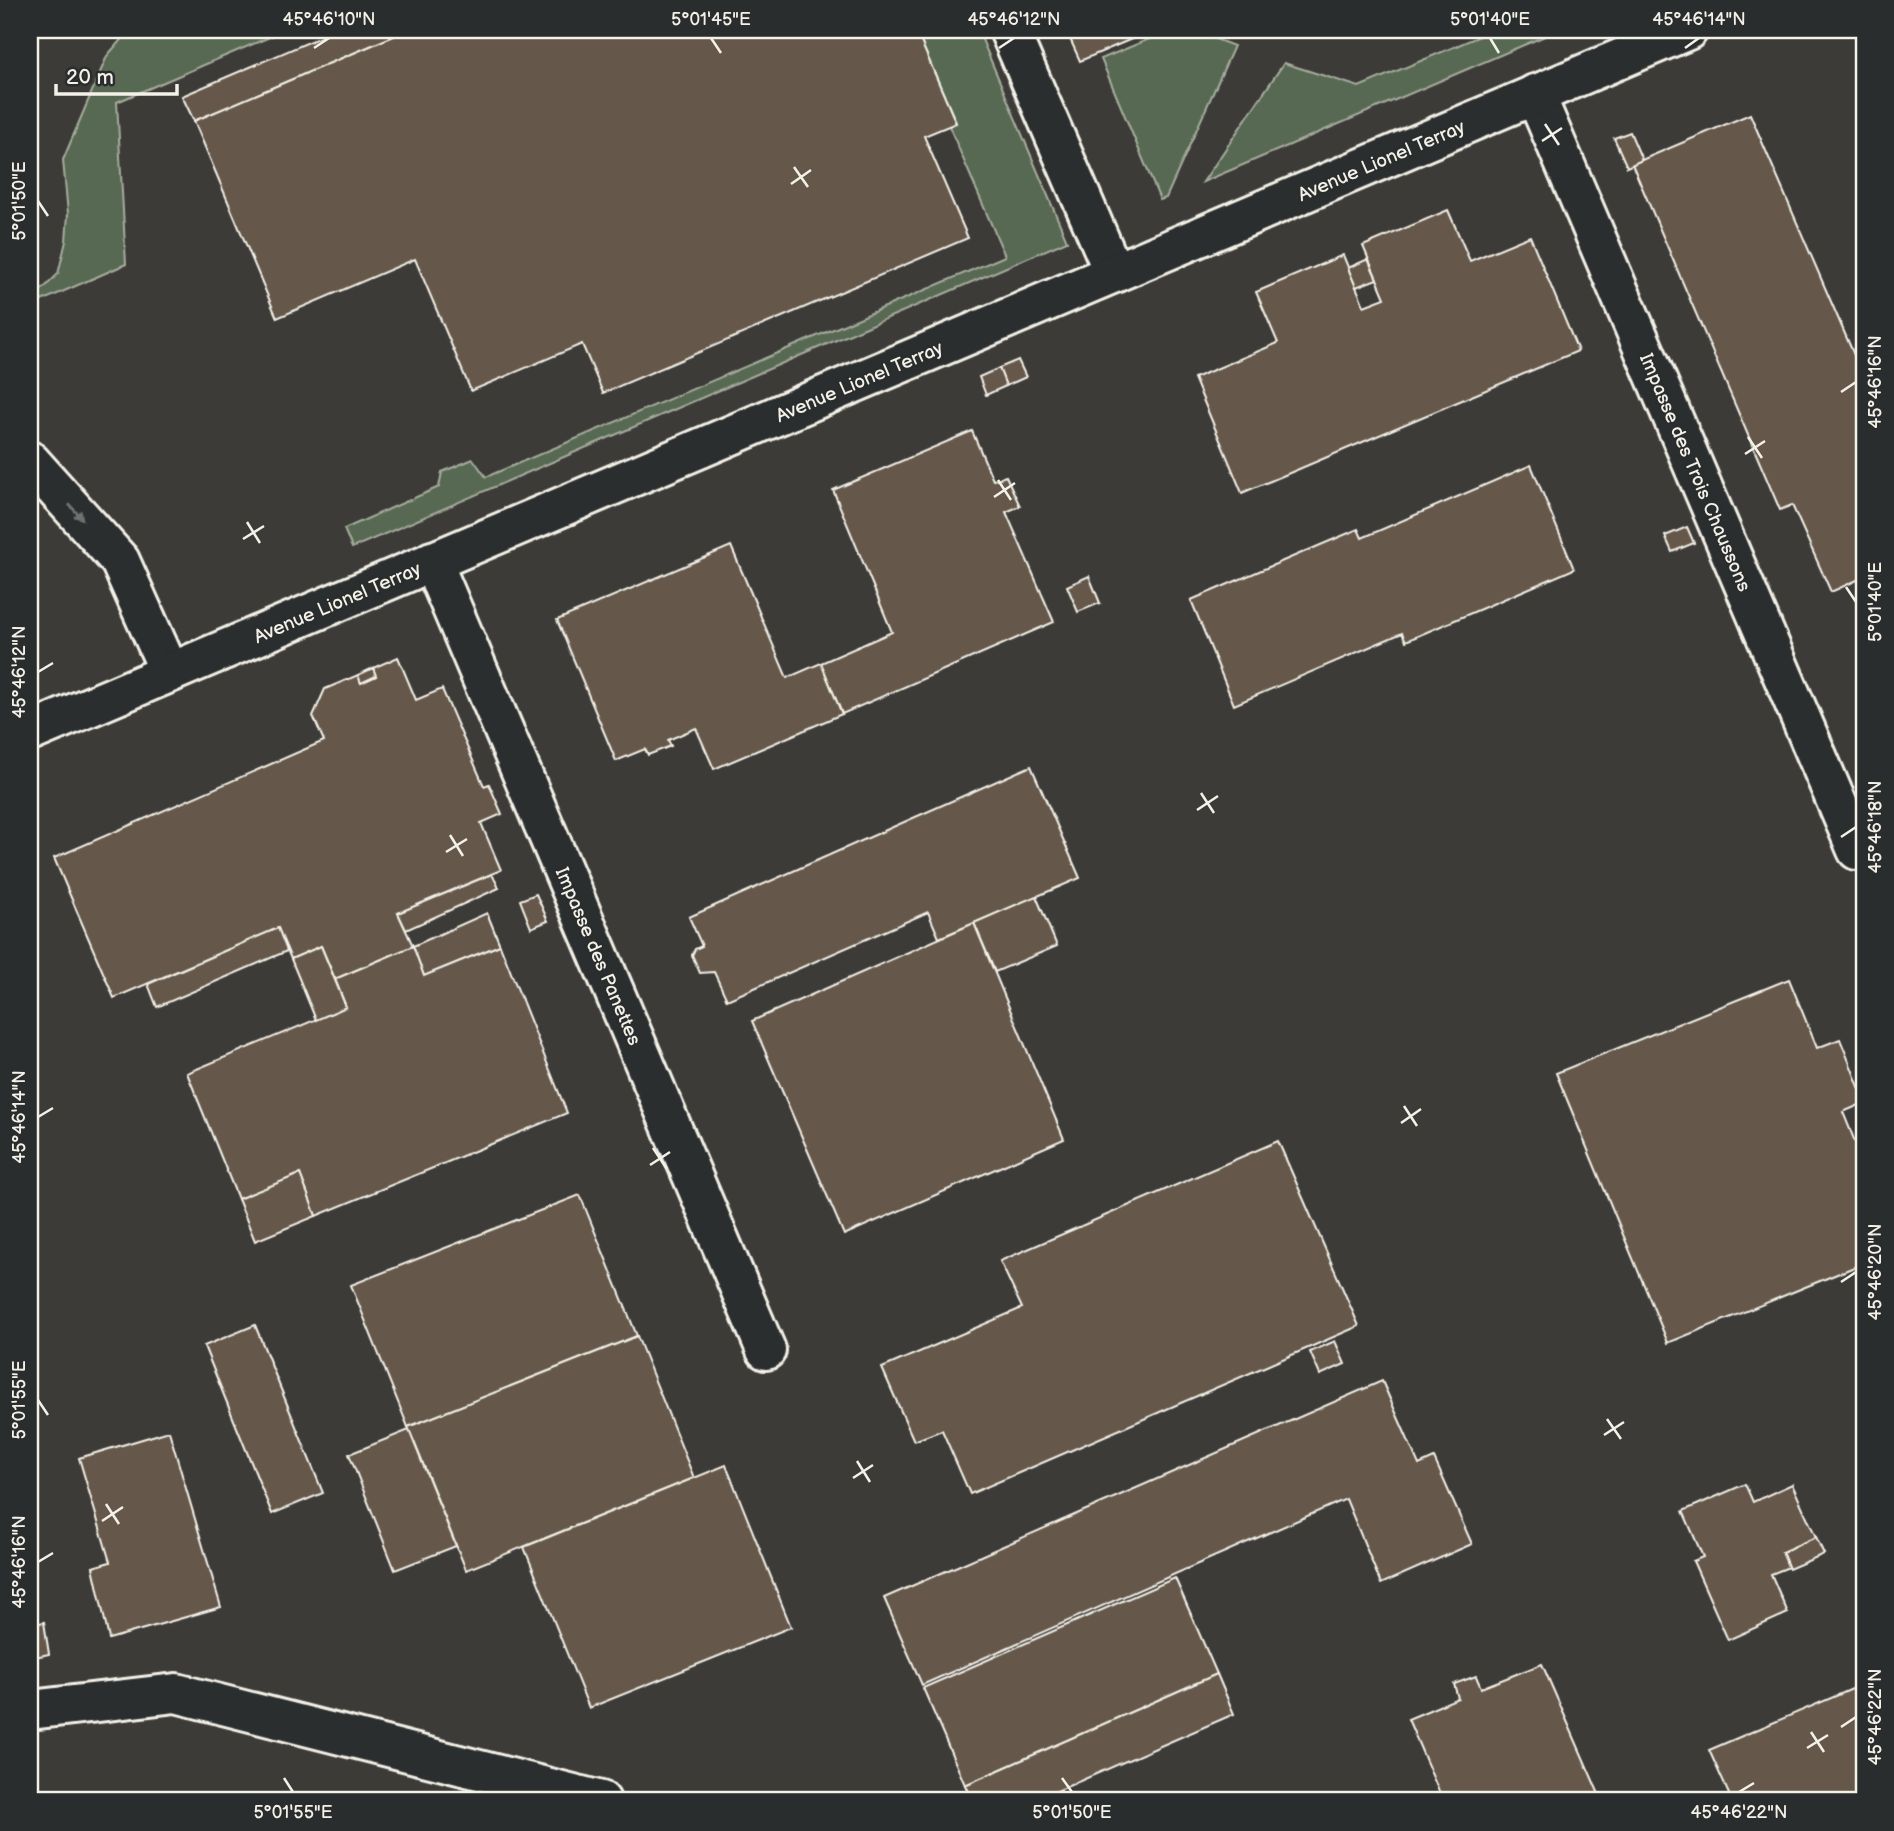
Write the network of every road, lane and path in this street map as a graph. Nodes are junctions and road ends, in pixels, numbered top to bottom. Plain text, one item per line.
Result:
1 (1009, 30) edge
2 (1688, 30) edge
3 (1535, 94) junction
4 (1114, 273) junction
5 (30, 461) edge
6 (432, 561) junction
7 (170, 673) junction
8 (30, 732) edge
9 (1857, 850) dead end
10 (766, 1350) dead end
11 (30, 1710) edge
12 (601, 1801) edge

1 - 4 street
2 - 3 street, Avenue Lionel Terray
3 - 4 street, Avenue Lionel Terray
3 - 9 street, Impasse des Trois Chaussons
4 - 6 street, Avenue Lionel Terray
5 -> 7 street
6 - 7 street, Avenue Lionel Terray
6 - 10 street, Impasse des Panettes
7 - 8 street, Avenue Lionel Terray
11 - 12 street

